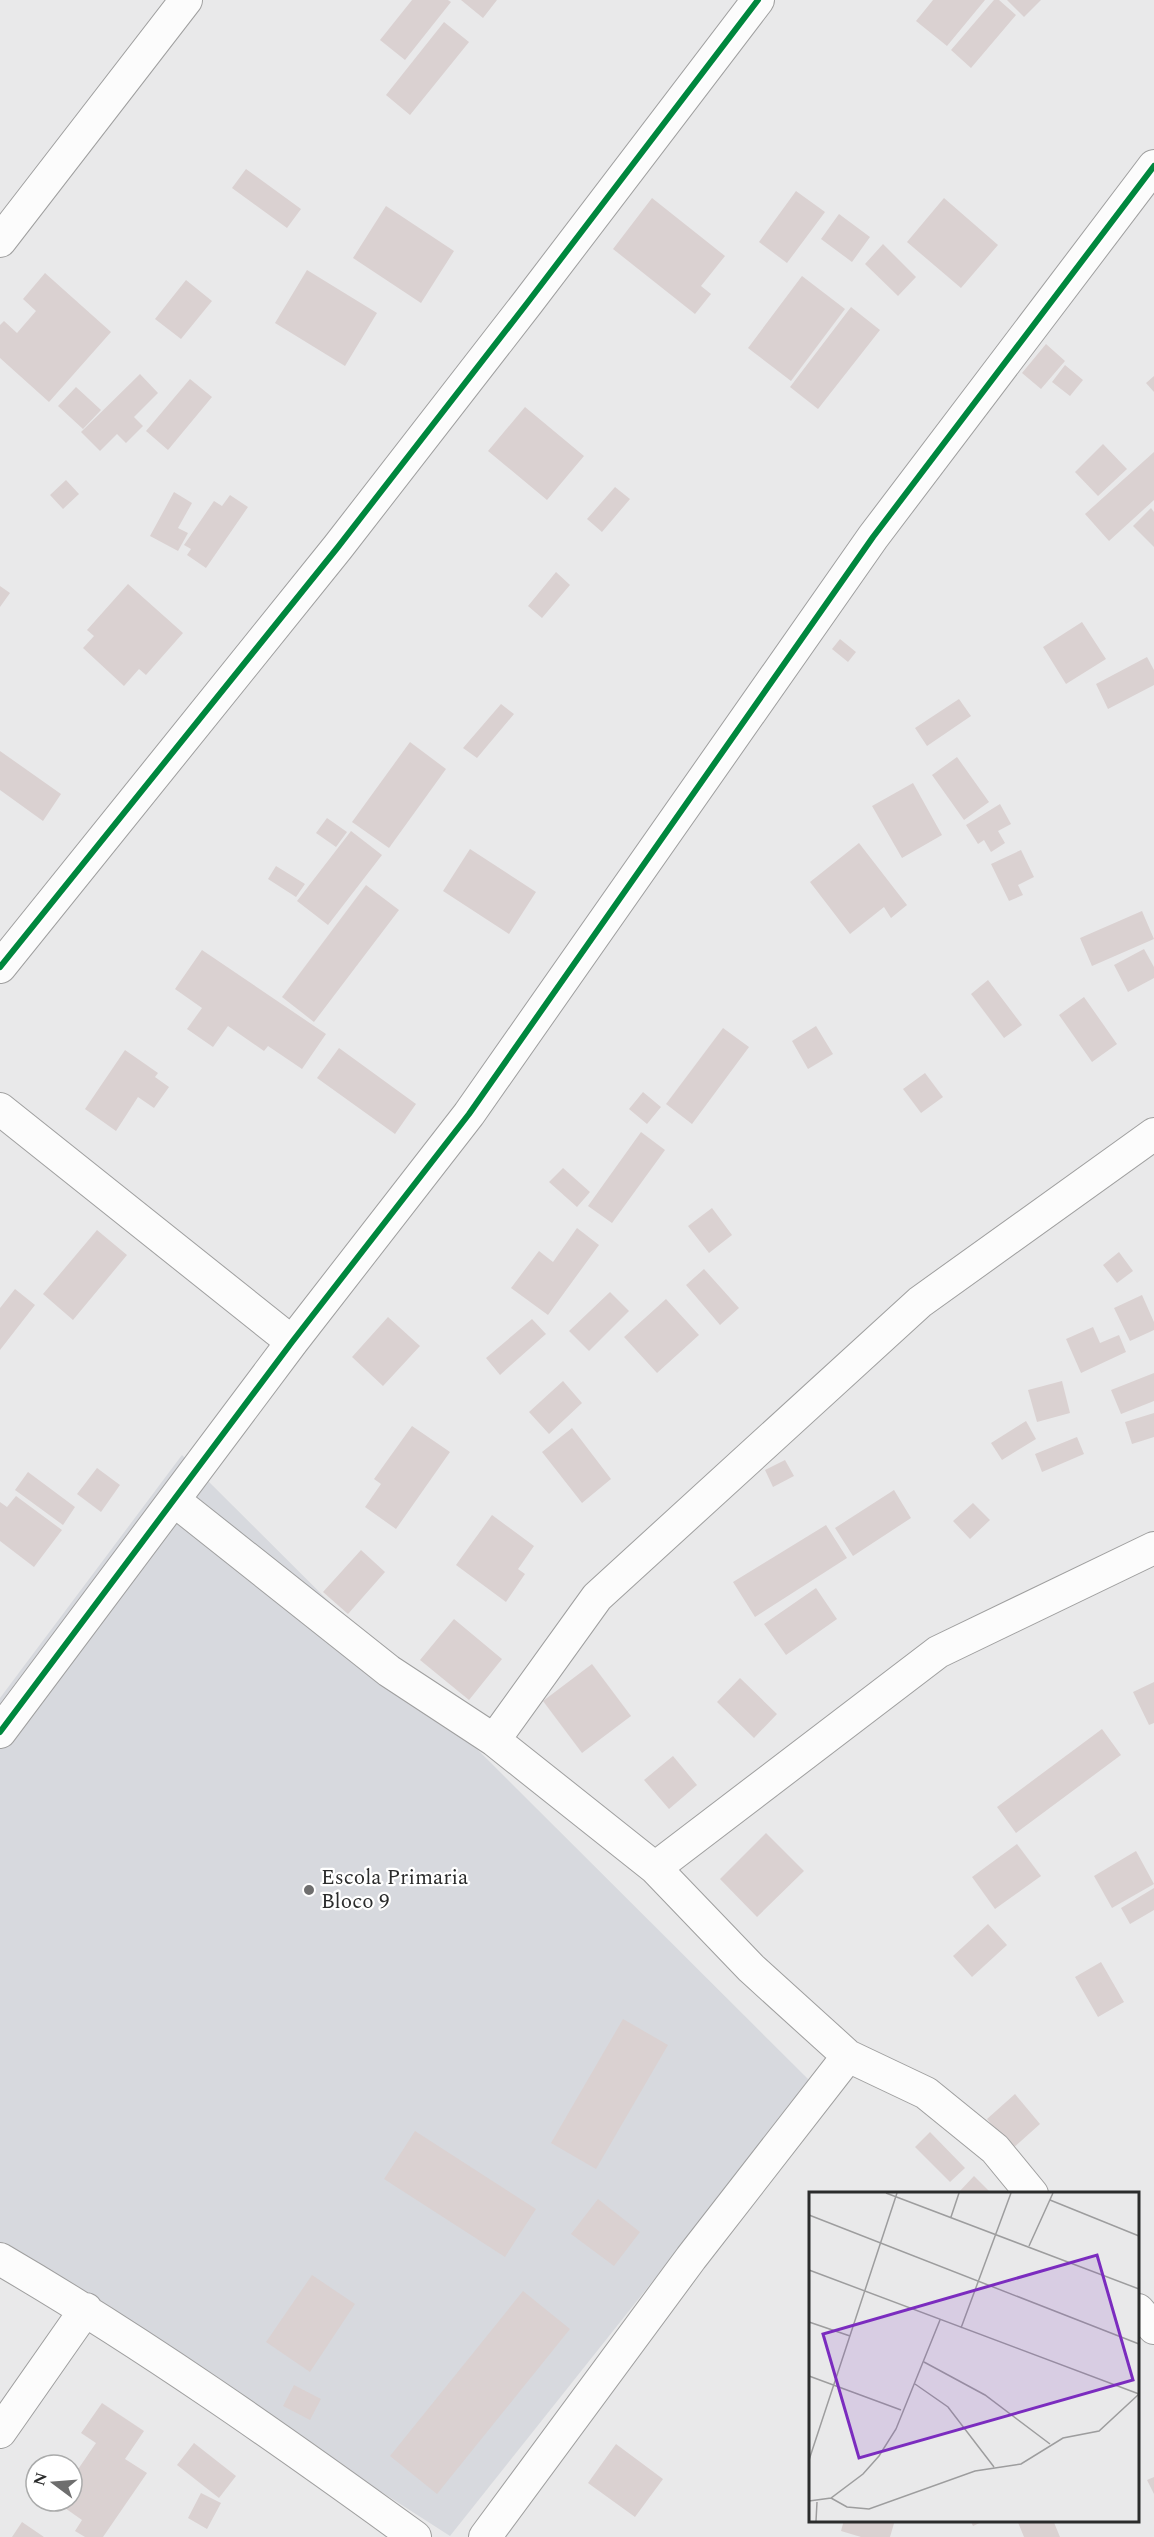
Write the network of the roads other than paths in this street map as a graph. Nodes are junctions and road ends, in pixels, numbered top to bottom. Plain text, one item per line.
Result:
1 (186, 0) edge
2 (758, 0) edge
3 (1154, 166) edge
4 (0, 241) edge
5 (0, 967) edge
6 (0, 1109) edge
7 (1154, 1134) edge
8 (292, 1342) junction
9 (175, 1501) junction
10 (1154, 1548) edge
11 (0, 1732) edge
12 (494, 1740) junction
13 (655, 1868) junction
14 (848, 2056) junction
15 (1031, 2192) edge
16 (0, 2259) edge
17 (86, 2309) junction
18 (1139, 2312) edge
19 (1154, 2328) edge
20 (0, 2432) edge
21 (415, 2537) edge
22 (485, 2537) edge

1 - 4 street
2 - 5 street
3 - 8 street
6 - 8 street
7 - 12 street
8 - 9 street
9 - 11 street
9 - 12 street
10 - 13 street
12 - 13 street
13 - 14 street
14 - 15 street
14 - 22 street
16 - 17 street
17 - 20 street
17 - 21 street
18 - 19 street

